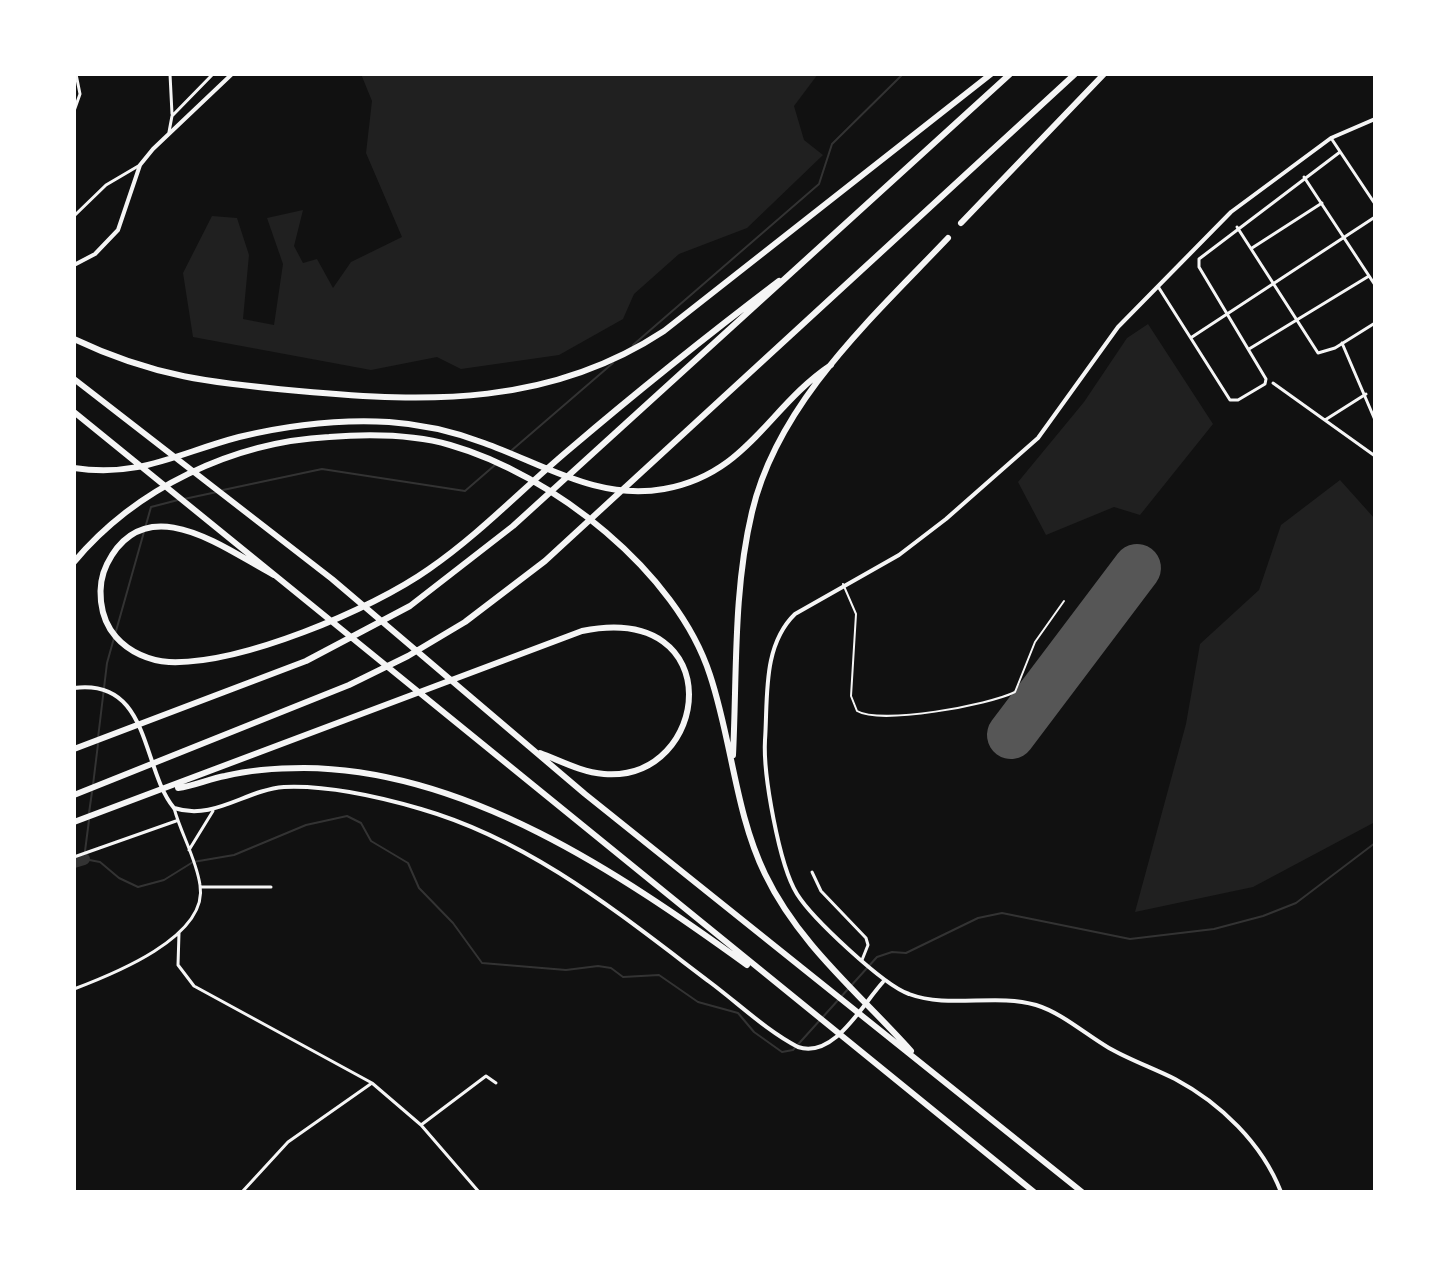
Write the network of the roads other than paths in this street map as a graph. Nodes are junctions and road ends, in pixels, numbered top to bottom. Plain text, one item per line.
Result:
1 (76, 74) edge
2 (170, 74) edge
3 (213, 74) edge
4 (232, 74) edge
5 (991, 74) edge
6 (1010, 74) edge
7 (1075, 74) edge
8 (1104, 74) edge
9 (74, 111) edge
10 (172, 116) junction
11 (1375, 119) edge
12 (169, 132) junction
13 (1331, 138) junction
14 (1340, 152) junction
15 (140, 165) junction
16 (1304, 177) junction
17 (1322, 203) junction
18 (1375, 204) edge
19 (74, 216) edge
20 (1375, 217) edge
21 (961, 223) dead end
22 (1237, 227) junction
23 (948, 238) dead end
24 (1344, 239) junction
25 (1252, 248) junction
26 (814, 254) junction
27 (74, 265) edge
28 (1369, 276) junction
29 (1273, 283) junction
30 (1375, 285) edge
31 (1159, 288) junction
32 (1228, 313) junction
33 (1297, 319) junction
34 (1375, 323) edge
35 (1192, 337) junction
36 (74, 339) edge
37 (1342, 343) junction
38 (1249, 349) junction
39 (831, 365) junction
40 (74, 379) edge
41 (1273, 383) dead end
42 (1366, 394) junction
43 (74, 412) edge
44 (1324, 420) junction
45 (1375, 420) edge
46 (1375, 456) edge
47 (74, 468) edge
48 (74, 562) edge
49 (288, 583) junction
50 (843, 584) junction
51 (1064, 601) dead end
52 (74, 688) edge
53 (74, 749) edge
54 (533, 750) junction
55 (733, 762) junction
56 (183, 785) junction
57 (74, 795) edge
58 (174, 808) junction
59 (213, 811) junction
60 (178, 821) junction
61 (74, 822) edge
62 (189, 850) junction
63 (74, 857) edge
64 (812, 872) dead end
65 (201, 887) junction
66 (271, 887) dead end
67 (179, 933) junction
68 (862, 960) junction
69 (883, 981) junction
70 (74, 989) edge
71 (802, 1005) junction
72 (925, 1066) junction
73 (372, 1083) junction
74 (496, 1083) dead end
75 (421, 1125) junction
76 (242, 1192) edge
77 (479, 1192) edge
78 (1034, 1192) edge
79 (1082, 1192) edge
80 (1281, 1192) edge

1 - 9 street
2 - 10 street
3 - 10 street
4 - 12 main road
5 - 36 highway
6 - 26 highway
7 - 57 highway
8 - 21 highway
10 - 12 street
11 - 13 main road
12 - 15 main road
13 - 14 street
13 - 31 main road
14 - 16 street
14 - 18 street
15 - 19 street
15 - 27 main road
16 - 17 street
16 - 22 street
17 - 24 street
17 - 25 street
20 - 24 street
22 - 25 street
22 - 32 street
23 - 39 highway
24 - 28 street
24 - 29 street
25 - 29 street
26 - 49 highway
26 - 53 highway
28 - 30 street
28 - 33 street
29 - 32 street
29 - 33 street
31 - 35 street
31 - 50 main road
32 - 35 street
32 - 38 street
33 - 37 street
33 - 38 street
34 - 37 street
35 - 38 street
37 - 42 street
39 - 47 highway
39 - 55 highway
40 - 54 highway
41 - 44 street
42 - 44 street
42 - 45 street
43 - 49 highway
44 - 46 street
48 - 55 highway
49 - 71 highway
50 - 51 lane
50 - 68 main road
52 - 58 main road
54 - 56 highway
54 - 72 highway
55 - 72 highway
56 - 61 highway
56 - 71 highway
58 - 59 main road
58 - 60 street
59 - 62 street
59 - 69 main road
60 - 62 street
60 - 63 street
62 - 65 street
64 - 68 street
65 - 66 street
65 - 67 street
67 - 70 street
67 - 73 street
68 - 69 main road
69 - 80 main road
71 - 78 highway
72 - 79 highway
73 - 75 street
73 - 76 street
74 - 75 street
75 - 77 street

